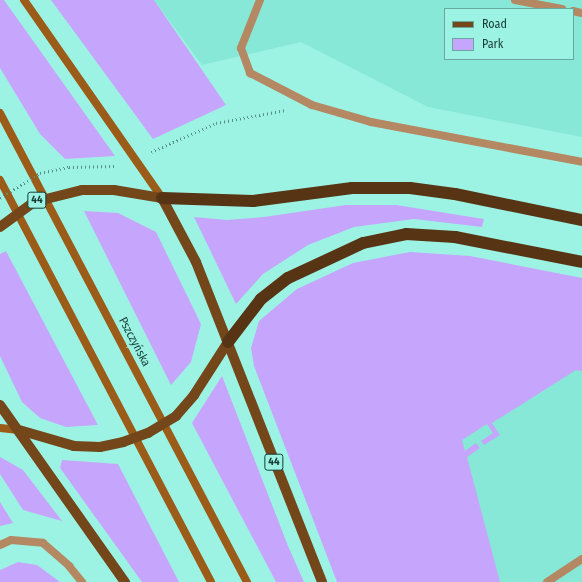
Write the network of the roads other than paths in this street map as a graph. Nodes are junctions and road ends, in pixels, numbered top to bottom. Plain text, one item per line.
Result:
1 (24, 0) edge
2 (260, 0) edge
3 (515, 0) edge
4 (557, 8) edge
5 (0, 113) edge
6 (582, 162) edge
7 (0, 180) edge
8 (162, 198) junction
9 (582, 220) edge
10 (0, 227) edge
11 (582, 262) edge
12 (228, 342) junction
13 (0, 405) edge
14 (0, 428) edge
15 (18, 430) junction
16 (0, 545) edge
17 (582, 559) edge
18 (82, 582) edge
19 (126, 582) edge
20 (212, 582) edge
21 (247, 582) edge
22 (322, 582) edge
23 (547, 582) edge

1 - 8 main road
2 - 6 street
3 - 4 street
5 - 21 main road, Pszczyńska
7 - 20 main road
8 - 9 highway
8 - 10 main road, 44, bridge
8 - 12 main road
11 - 12 highway
12 - 15 main road, bridge
12 - 22 main road, 44
13 - 15 main road
14 - 15 main road
15 - 19 main road
16 - 18 street
17 - 23 street

